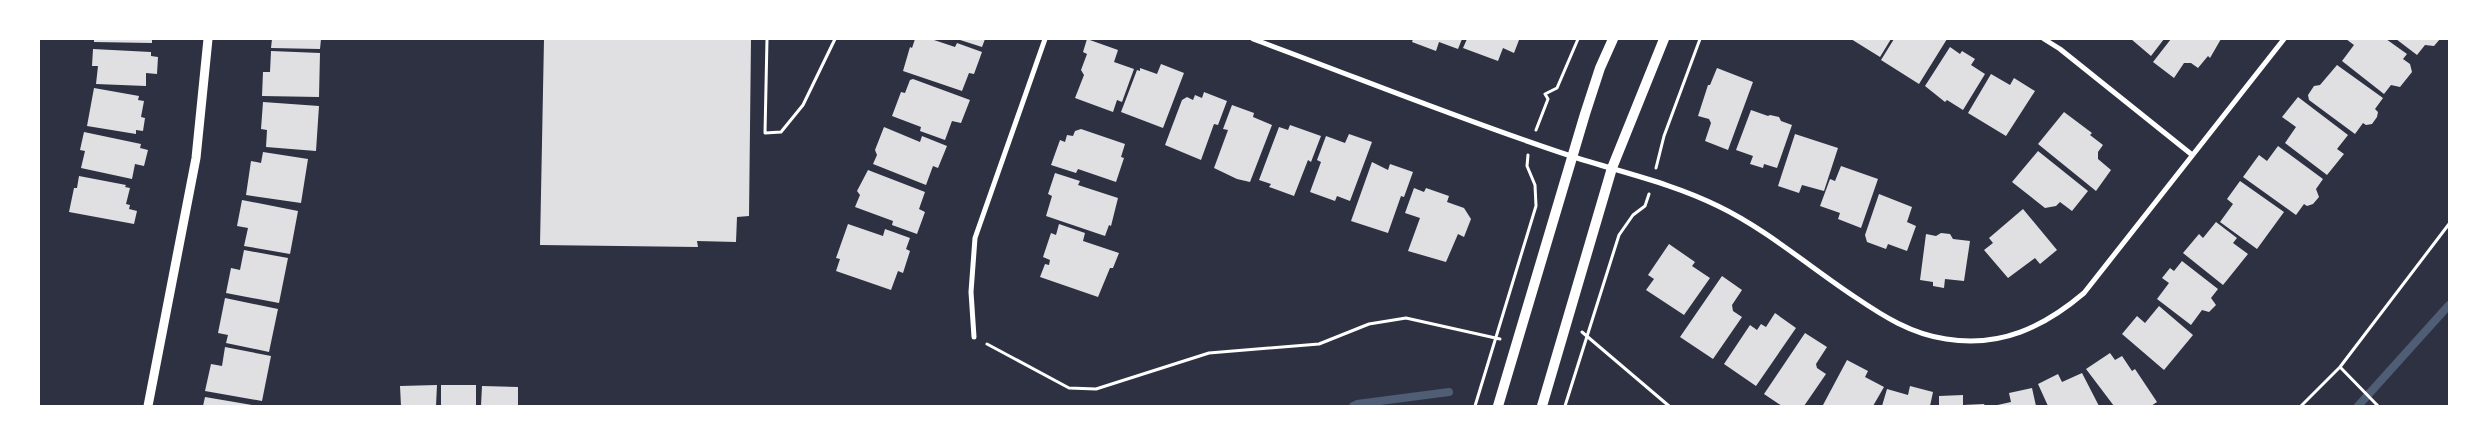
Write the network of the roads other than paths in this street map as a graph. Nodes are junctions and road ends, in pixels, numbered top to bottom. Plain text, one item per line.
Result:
1 (208, 39) edge
2 (1045, 39) edge
3 (1253, 39) edge
4 (1613, 39) edge
5 (1664, 39) edge
6 (2044, 39) edge
7 (2284, 39) edge
8 (2192, 154) junction
9 (1573, 156) junction
10 (1612, 168) junction
11 (974, 337) road end
12 (148, 406) edge
13 (1498, 406) edge
14 (1542, 406) edge

1 - 12 street
2 - 11 street
3 - 9 street
4 - 9 main road
5 - 10 main road
6 - 8 street
7 - 8 street
8 - 10 street
9 - 10 street
9 - 13 main road
10 - 14 main road

